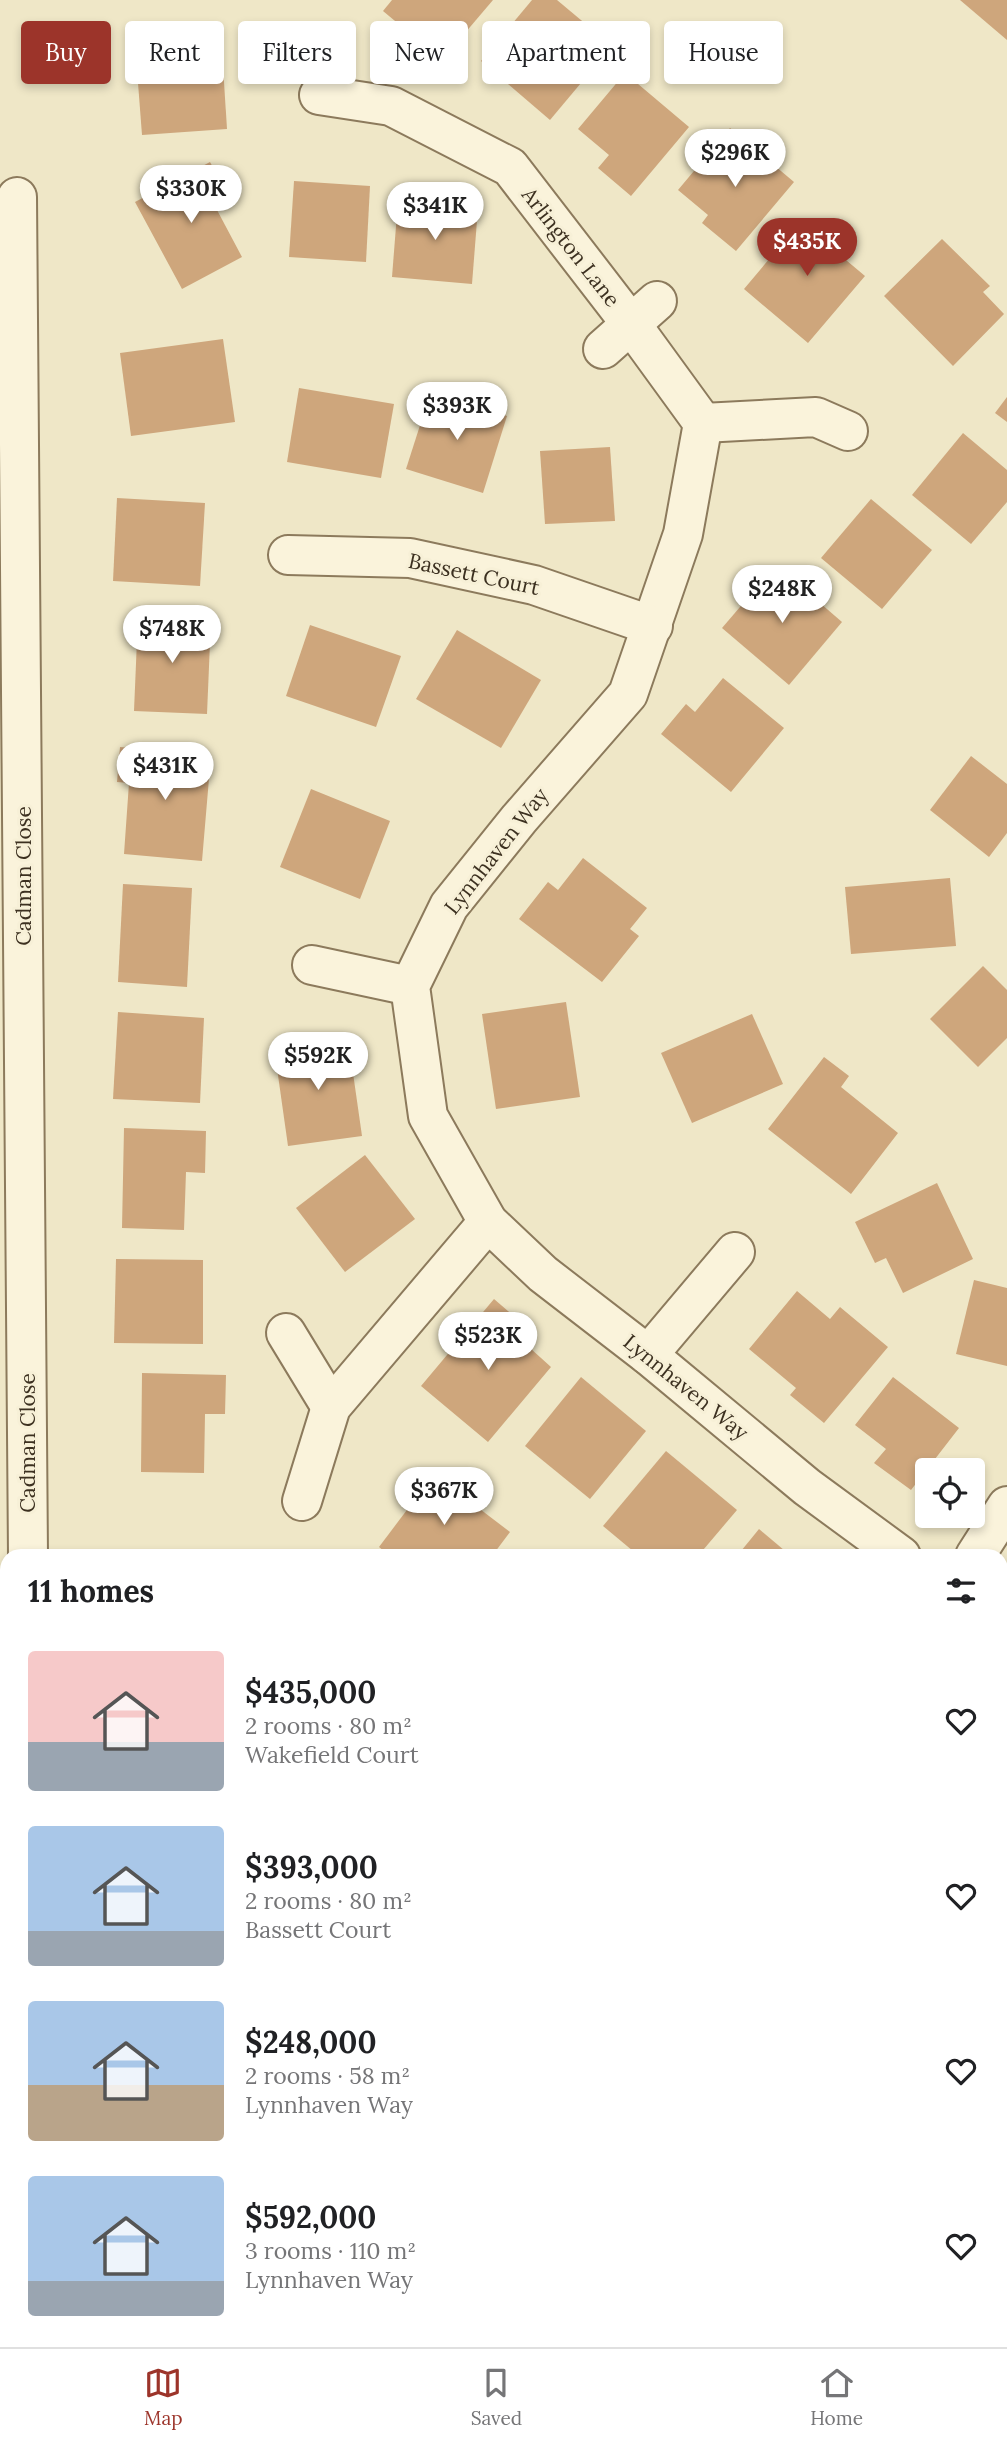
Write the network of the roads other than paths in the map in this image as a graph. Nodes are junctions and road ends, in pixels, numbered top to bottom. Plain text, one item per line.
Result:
1 (319, 95) dead end
2 (17, 197) dead end
3 (9, 287) edge
4 (644, 312) junction
5 (603, 349) dead end
6 (703, 423) junction
7 (848, 431) dead end
8 (10, 438) edge
9 (288, 555) dead end
10 (653, 626) junction
11 (11, 627) edge
12 (12, 932) edge
13 (312, 965) dead end
14 (410, 986) junction
15 (488, 1222) junction
16 (13, 1248) edge
17 (735, 1252) dead end
18 (286, 1333) dead end
19 (648, 1355) junction
20 (331, 1408) junction
21 (302, 1500) dead end
22 (1007, 1506) edge
23 (19, 1536) edge
24 (891, 1549) edge
25 (979, 1549) edge

1 - 4 street, Arlington Lane
2 - 3 street, Cadman Close
3 - 8 street, Cadman Close
4 - 5 street
4 - 6 street
6 - 7 street
6 - 10 street, Lynnhaven Way
8 - 11 street, Cadman Close
9 - 10 street, Bassett Court
10 - 14 street, Lynnhaven Way
11 - 12 street, Cadman Close
12 - 16 street, Cadman Close
13 - 14 street
14 - 15 street, Lynnhaven Way
15 - 19 street, Lynnhaven Way
15 - 20 street
16 - 23 street, Cadman Close
17 - 19 street
18 - 20 street
19 - 24 street, Lynnhaven Way
20 - 21 street
22 - 25 street

